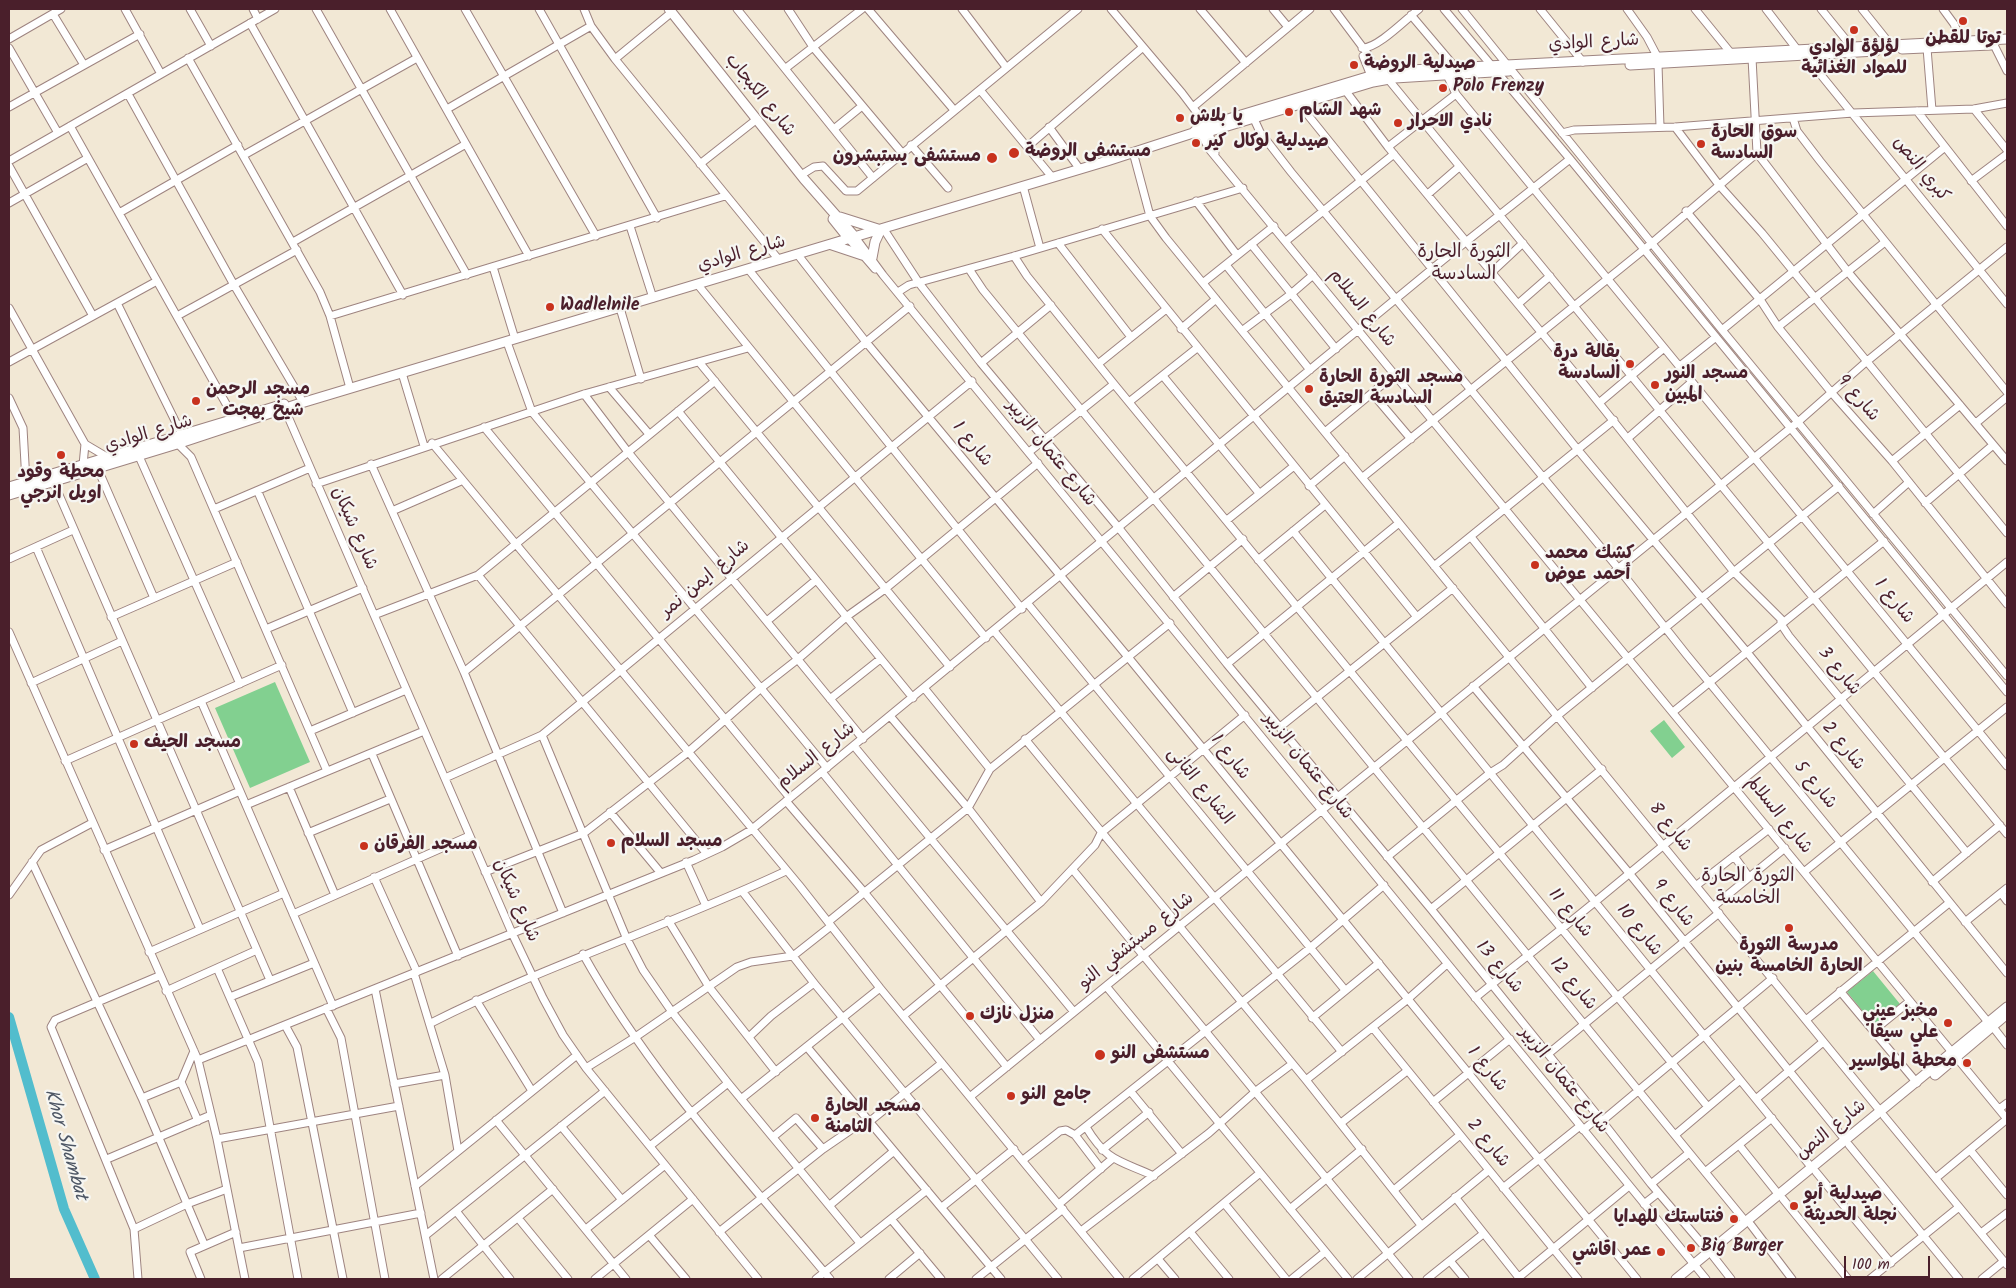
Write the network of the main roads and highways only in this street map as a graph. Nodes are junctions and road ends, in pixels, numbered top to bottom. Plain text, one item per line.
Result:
1 (670, 10) edge
2 (2007, 39) edge
3 (2007, 44) edge
4 (1730, 56) junction
5 (1658, 60) junction
6 (1511, 68) junction
7 (1494, 69) junction
8 (1202, 131) junction
9 (837, 219) junction
10 (881, 228) junction
11 (852, 238) junction
12 (830, 245) junction
13 (862, 255) road end
14 (872, 258) road end
15 (286, 406) junction
16 (178, 439) junction
17 (9, 487) edge
18 (9, 495) edge
19 (2007, 1007) edge
20 (2007, 1014) edge
21 (1990, 1025) junction
22 (1954, 1055) junction
23 (1883, 1114) junction
24 (1695, 1267) junction
25 (1676, 1279) edge
26 (1685, 1279) edge

1 - 9 main road, شارع الكبجاب
2 - 4 main road, شارع الوادي
3 - 4 main road, شارع الوادي
4 - 5 main road, شارع الوادي
5 - 6 main road, شارع الوادي
5 - 6 main road, شارع الوادي
6 - 7 main road, شارع الوادي
7 - 8 main road, شارع الوادي
7 - 8 main road, شارع الوادي
8 - 10 main road, شارع الوادي
9 - 10 main road
9 - 11 main road, شارع الكبجاب
9 - 12 main road
10 - 11 main road, شارع الوادي
10 - 14 main road
11 - 12 main road, شارع الوادي
12 - 13 main road
12 - 15 main road, شارع الوادي
15 - 16 main road, شارع الوادي
15 - 16 main road, شارع الوادي
16 - 17 main road, شارع الوادي
16 - 18 main road, شارع الوادي
19 - 21 main road, شارع النص
20 - 21 main road, شارع النص
21 - 22 main road, شارع النص
22 - 23 main road, شارع النص
22 - 23 main road, شارع النص
23 - 24 main road, شارع النص
24 - 25 main road, شارع النص
24 - 26 main road, شارع النص

